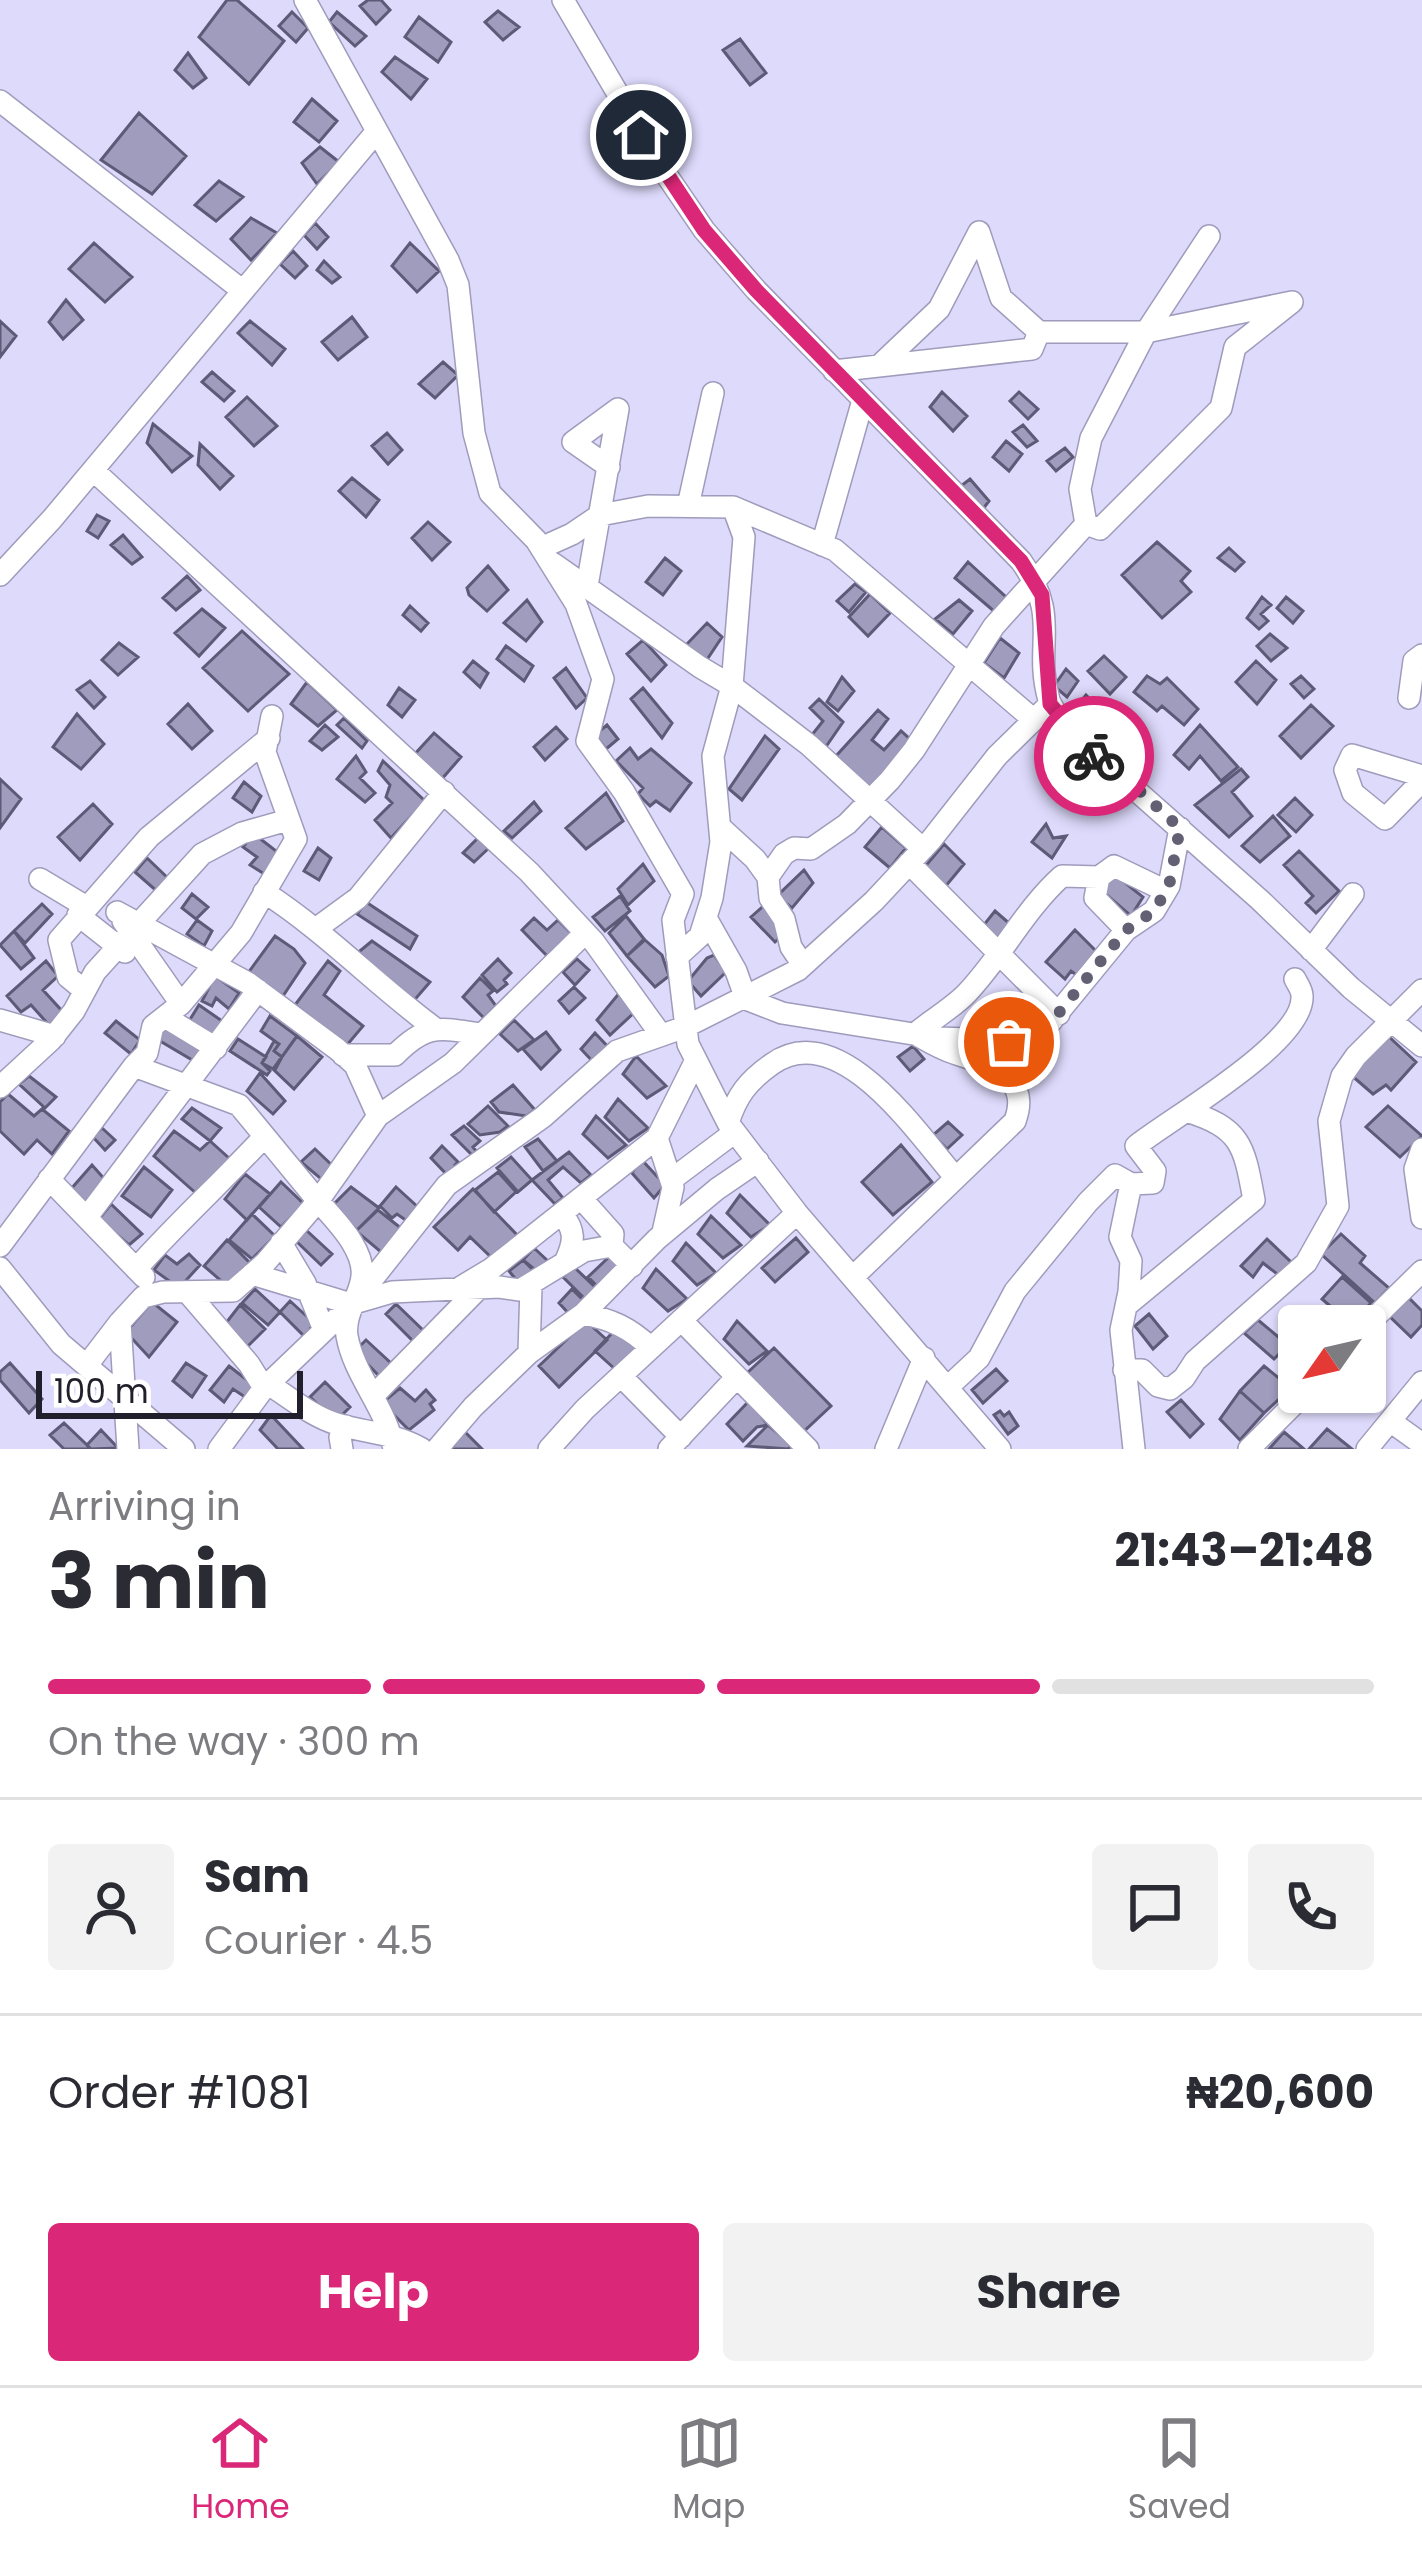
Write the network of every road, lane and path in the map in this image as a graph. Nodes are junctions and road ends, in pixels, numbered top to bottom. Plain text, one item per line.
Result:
1 (305, 0) edge
2 (563, 0) edge
3 (0, 101) edge
4 (377, 131) junction
5 (1209, 236) dead end
6 (243, 291) junction
7 (1040, 332) junction
8 (1146, 332) junction
9 (880, 365) junction
10 (834, 370) junction
11 (713, 393) dead end
12 (859, 396) junction
13 (609, 467) dead end
14 (93, 470) junction
15 (688, 506) junction
16 (733, 507) junction
17 (600, 515) junction
18 (1086, 524) junction
19 (822, 544) junction
20 (546, 555) junction
21 (0, 575) edge
22 (1034, 579) junction
23 (587, 586) junction
24 (1422, 655) edge
25 (968, 664) junction
26 (733, 686) junction
27 (1409, 698) dead end
28 (1042, 712) junction
29 (444, 792) junction
30 (871, 799) junction
31 (288, 820) junction
32 (720, 827) junction
33 (1180, 828) junction
34 (916, 856) junction
35 (1099, 877) junction
36 (768, 878) junction
37 (40, 879) dead end
38 (103, 889) junction
39 (1166, 891) junction
40 (264, 892) junction
41 (1353, 894) dead end
42 (82, 910) junction
43 (706, 917) junction
44 (317, 928) junction
45 (1126, 930) junction
46 (585, 932) junction
47 (130, 934) junction
48 (1311, 950) junction
49 (997, 956) junction
50 (677, 957) junction
51 (215, 963) junction
52 (803, 965) junction
53 (1295, 979) dead end
54 (258, 990) junction
55 (1422, 990) edge
56 (85, 991) junction
57 (746, 999) junction
58 (173, 1010) junction
59 (1059, 1015) junction
60 (0, 1020) edge
61 (1390, 1020) junction
62 (685, 1027) junction
63 (433, 1028) junction
64 (481, 1034) junction
65 (915, 1034) junction
66 (661, 1035) junction
67 (55, 1036) junction
68 (1422, 1046) edge
69 (216, 1048) junction
70 (343, 1055) junction
71 (696, 1060) junction
72 (134, 1066) junction
73 (0, 1087) edge
74 (188, 1087) junction
75 (1186, 1111) junction
76 (378, 1116) junction
77 (732, 1127) junction
78 (264, 1137) junction
79 (657, 1138) junction
80 (1422, 1149) edge
81 (758, 1161) junction
82 (955, 1177) junction
83 (49, 1180) junction
84 (670, 1180) junction
85 (1131, 1184) junction
86 (581, 1198) junction
87 (318, 1201) junction
88 (562, 1213) junction
89 (797, 1213) junction
90 (87, 1217) junction
91 (1422, 1218) edge
92 (661, 1236) junction
93 (281, 1244) junction
94 (0, 1246) edge
95 (612, 1246) junction
96 (566, 1260) junction
97 (632, 1266) junction
98 (0, 1268) edge
99 (136, 1269) junction
100 (1422, 1271) edge
101 (252, 1274) junction
102 (854, 1277) junction
103 (531, 1286) junction
104 (479, 1288) junction
105 (308, 1290) junction
106 (455, 1290) junction
107 (163, 1292) junction
108 (188, 1293) junction
109 (351, 1304) junction
110 (1126, 1306) junction
111 (1386, 1306) edge
112 (583, 1314) junction
113 (681, 1320) junction
114 (120, 1322) junction
115 (324, 1330) junction
116 (651, 1348) junction
117 (529, 1353) junction
118 (924, 1358) junction
119 (88, 1365) junction
120 (1124, 1370) junction
121 (621, 1376) junction
122 (735, 1379) junction
123 (1422, 1382) edge
124 (266, 1386) junction
125 (949, 1386) junction
126 (374, 1395) junction
127 (126, 1396) junction
128 (1285, 1413) edge
129 (1390, 1420) junction
130 (346, 1426) junction
131 (393, 1441) edge
132 (675, 1443) edge
133 (1422, 1444) edge
134 (553, 1447) edge
135 (128, 1449) edge
136 (184, 1449) edge
137 (219, 1449) edge
138 (342, 1449) edge
139 (422, 1449) edge
140 (436, 1449) edge
141 (808, 1449) edge
142 (886, 1449) edge
143 (1000, 1449) edge
144 (1134, 1449) edge
145 (1249, 1449) edge
146 (1367, 1449) edge

1 - 4 street
2 - 10 street
3 - 6 street
4 - 6 street
4 - 20 street
5 - 8 street
6 - 14 street
7 - 8 street
7 - 9 street
7 - 9 street
8 - 18 street
8 - 18 street
9 - 10 street
9 - 12 street
10 - 12 street
11 - 15 street
12 - 19 street
12 - 22 street
13 - 17 street
14 - 21 street
14 - 29 street
15 - 16 street
15 - 17 street
16 - 19 street
16 - 26 street
17 - 20 street
17 - 23 street
18 - 22 street
19 - 25 street
20 - 23 street
20 - 50 street
22 - 25 street
22 - 28 street
23 - 26 street
24 - 27 street
25 - 28 street
25 - 30 street
26 - 30 street
26 - 32 street
28 - 33 street
28 - 34 street
29 - 44 street
29 - 46 street
30 - 34 street
30 - 36 street
31 - 38 street
31 - 40 street
31 - 47 street
32 - 36 street
32 - 43 street
33 - 39 street
33 - 48 street
34 - 49 street
34 - 52 street
35 - 39 street
35 - 45 street
35 - 49 street
36 - 52 street
37 - 42 street
38 - 42 street
38 - 47 street
39 - 45 street
40 - 44 street
40 - 51 street
41 - 48 street
42 - 47 street
42 - 56 street
43 - 50 street
43 - 57 street
44 - 63 street
45 - 59 street
46 - 64 street
46 - 66 street
47 - 51 street
47 - 56 street
47 - 58 street
48 - 61 street
49 - 59 street
49 - 65 street
50 - 62 street
51 - 54 street
51 - 58 street
52 - 57 street
53 - 75 street
54 - 69 street
54 - 70 street
55 - 61 street
56 - 67 street
57 - 62 street
57 - 65 street
58 - 69 street
58 - 72 street
59 - 65 street
60 - 67 street
61 - 68 street
61 - 120 street
62 - 66 street
62 - 71 street
63 - 64 street
63 - 70 street
64 - 76 street
65 - 82 street
66 - 109 street
67 - 73 street
69 - 74 street
70 - 76 street
71 - 77 street
71 - 79 street
72 - 74 street
72 - 83 street
74 - 78 street
74 - 90 street
75 - 85 street
75 - 110 street
76 - 87 street
77 - 81 street
77 - 82 street
77 - 84 street
78 - 87 street
78 - 99 street
79 - 84 street
79 - 86 street
80 - 91 street
81 - 89 street
81 - 92 street
82 - 102 street
83 - 90 street
83 - 94 street
84 - 92 street
85 - 110 street
85 - 125 street
86 - 88 street
86 - 95 street
87 - 93 street
87 - 109 street
88 - 96 street
88 - 106 street
89 - 102 street
89 - 113 street
90 - 99 street
92 - 97 street
93 - 101 street
93 - 105 street
95 - 96 street
95 - 97 street
96 - 103 street
97 - 112 street
98 - 119 street
99 - 107 street
100 - 111 street
101 - 105 street
101 - 108 street
102 - 118 street
103 - 104 street
103 - 117 street
104 - 106 street
104 - 126 street
105 - 109 street
105 - 115 street
106 - 109 street
107 - 108 street
107 - 114 street
108 - 124 street
109 - 115 street
109 - 126 street
110 - 120 street
112 - 116 street
112 - 117 street
113 - 116 street
113 - 122 street
114 - 119 street
114 - 127 street
115 - 124 street
116 - 121 street
117 - 140 street
118 - 125 street
118 - 142 street
119 - 127 street
120 - 144 street
121 - 132 street
121 - 134 street
122 - 132 street
122 - 141 street
123 - 129 street
124 - 130 street
124 - 137 street
125 - 143 street
126 - 131 street
127 - 135 street
127 - 136 street
128 - 145 street
129 - 133 street
129 - 146 street
130 - 131 street
130 - 138 street
131 - 139 street

